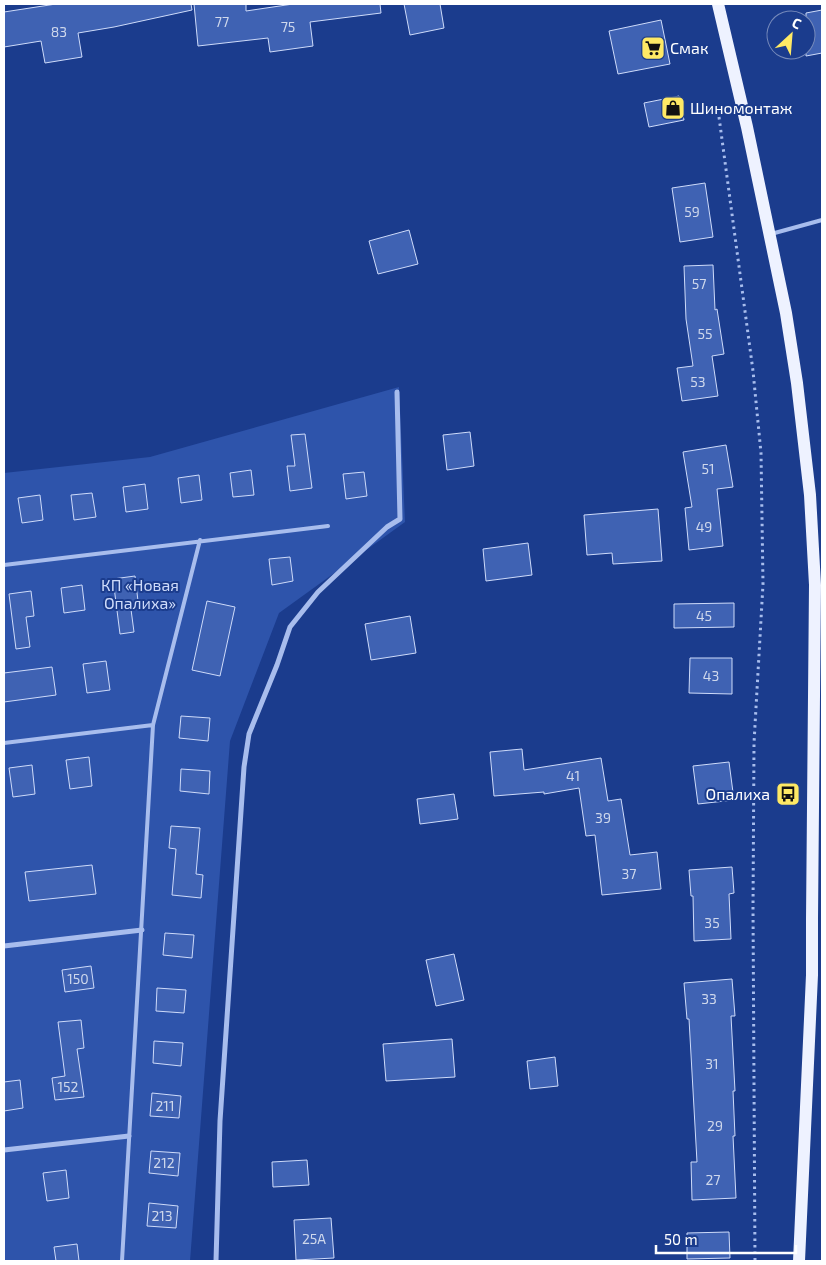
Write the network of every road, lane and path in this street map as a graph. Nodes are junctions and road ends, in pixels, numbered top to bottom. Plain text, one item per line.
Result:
1 (718, 4) edge
2 (718, 117) dead end
3 (822, 220) edge
4 (770, 234) junction
5 (397, 392) dead end
6 (328, 526) dead end
7 (200, 540) junction
8 (4, 565) edge
9 (153, 725) junction
10 (4, 743) edge
11 (142, 930) junction
12 (4, 946) edge
13 (129, 1136) junction
14 (4, 1150) edge
15 (122, 1261) edge
16 (216, 1261) edge
17 (755, 1261) edge
18 (799, 1261) edge

1 - 4 main road
2 - 17 path
3 - 4 lane
4 - 18 main road
5 - 16 street
6 - 7 lane
7 - 8 lane
7 - 9 lane
9 - 10 lane
9 - 11 lane
11 - 12 street
11 - 13 lane
13 - 14 street
13 - 15 lane

